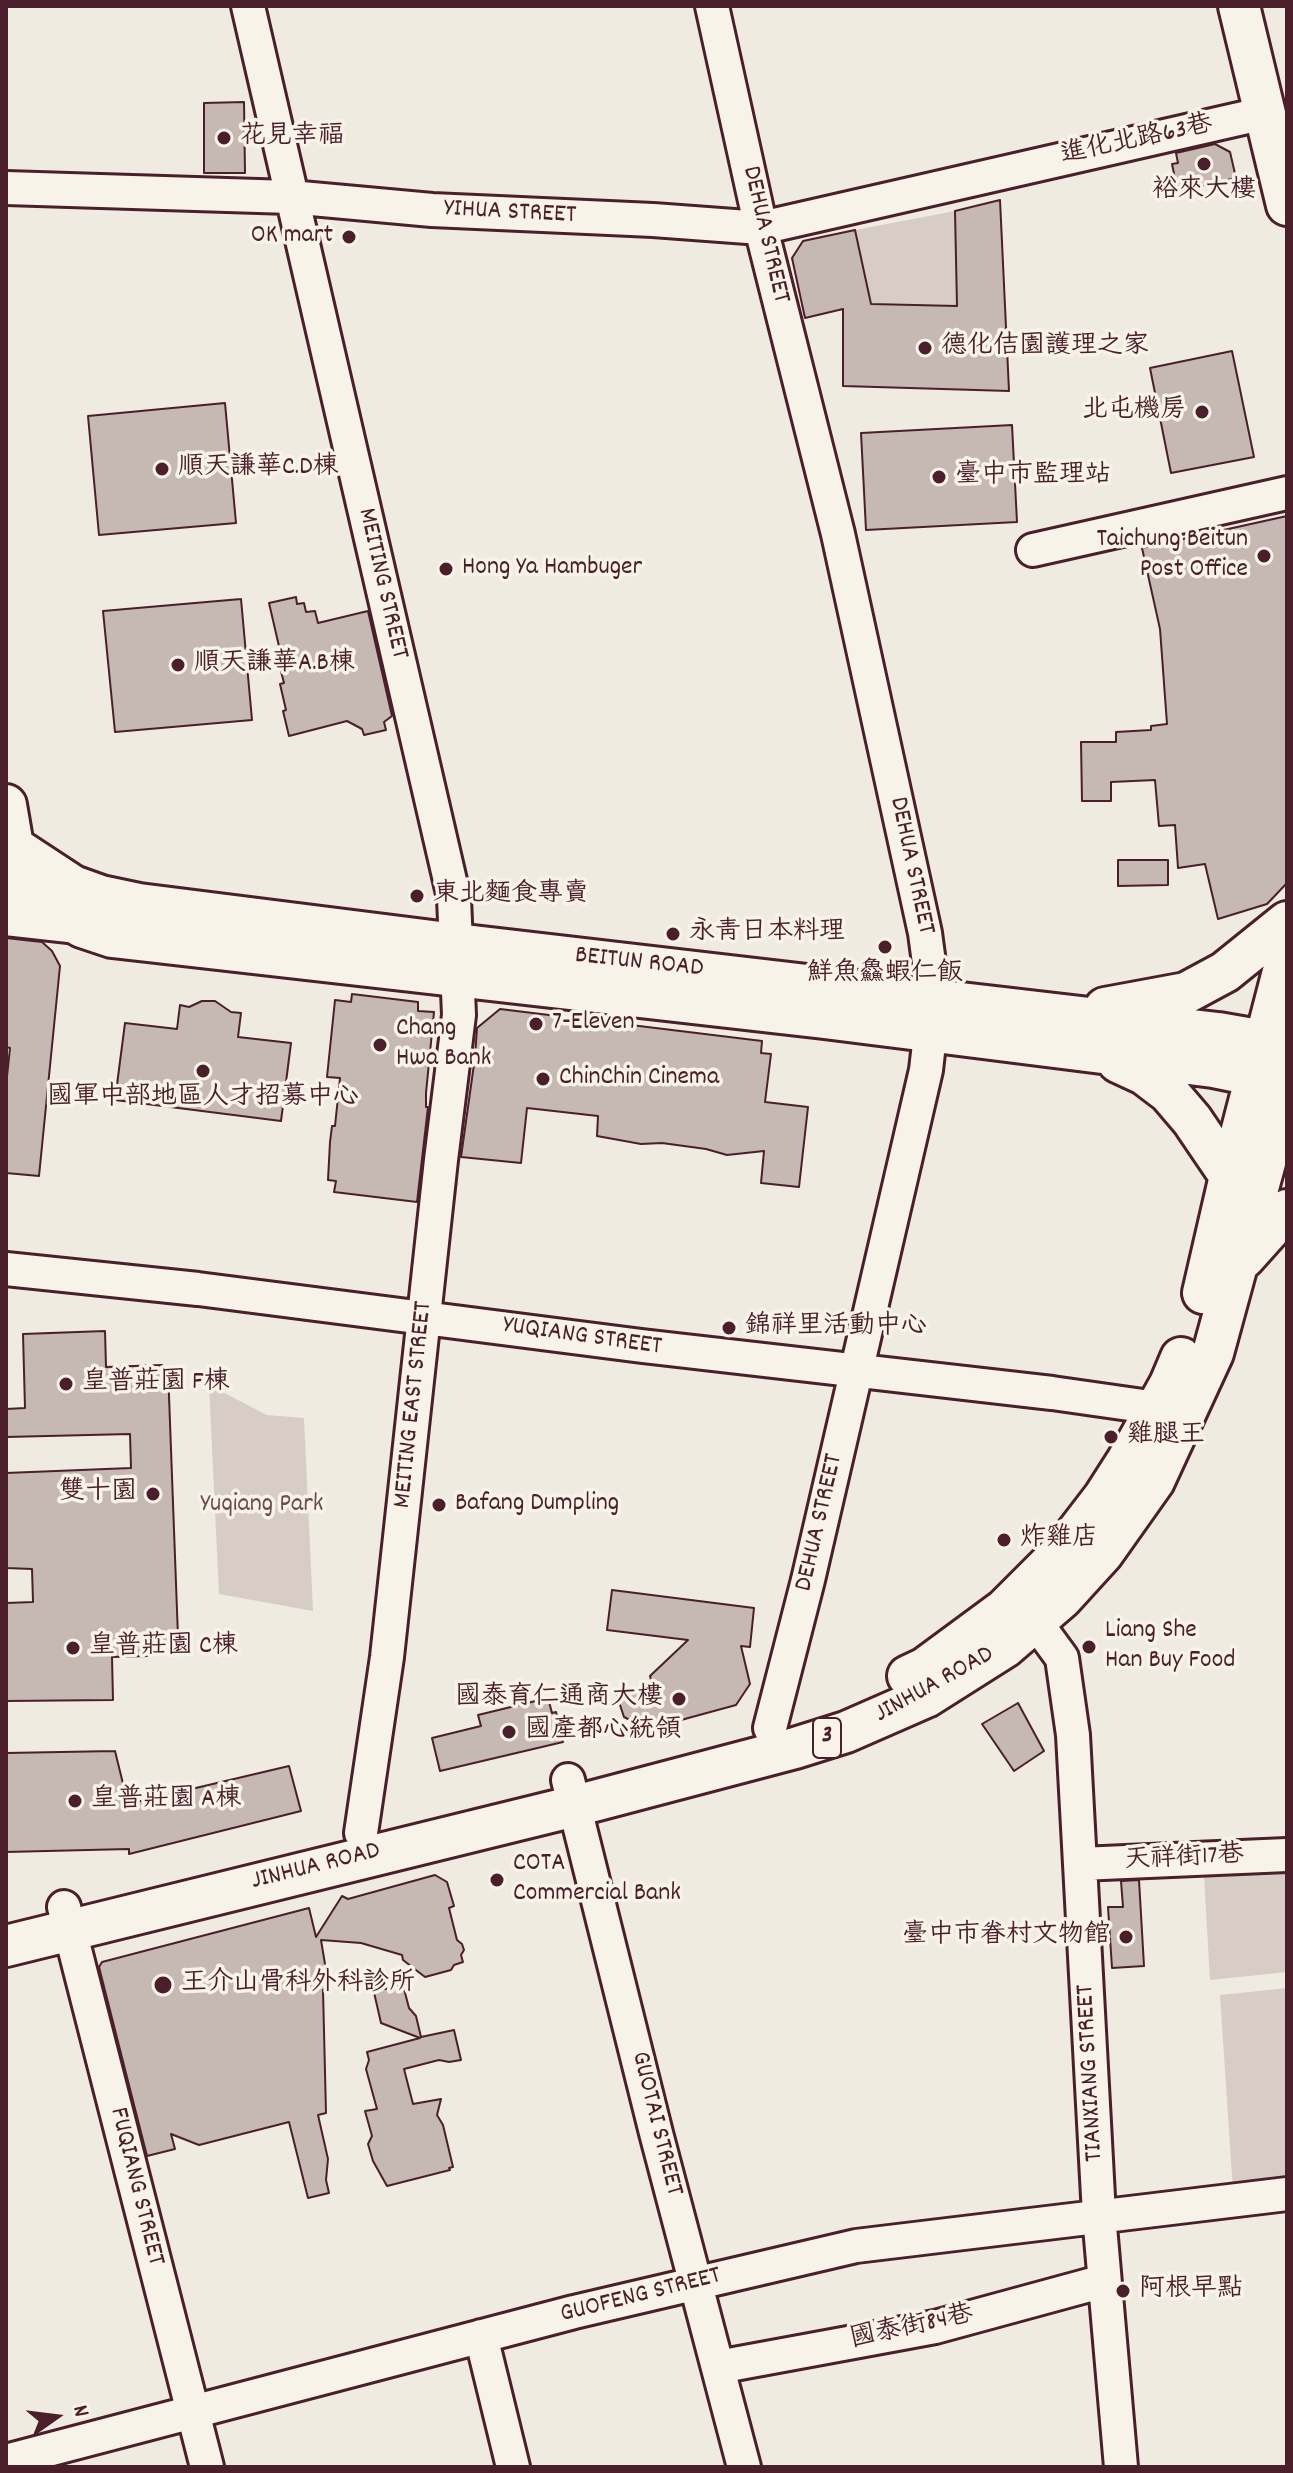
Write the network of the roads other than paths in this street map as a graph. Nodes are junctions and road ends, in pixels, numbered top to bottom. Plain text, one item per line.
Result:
1 (248, 6) edge
2 (712, 6) edge
3 (1239, 6) edge
4 (1266, 6) edge
5 (1276, 103) edge
6 (1009, 170) joint
7 (6, 188) edge
8 (290, 197) junction
9 (1287, 205) edge
10 (761, 228) junction
11 (1287, 493) edge
12 (1033, 550) dead end
13 (6, 805) edge
14 (8, 856) edge
15 (6, 919) edge
16 (1287, 922) edge
17 (82, 927) junction
18 (1287, 956) edge
19 (457, 960) junction
20 (1049, 1014) junction
21 (931, 1016) junction
22 (1096, 1052) junction
23 (1273, 1060) edge
24 (1230, 1176) junction
25 (1287, 1210) edge
26 (1239, 1264) junction
27 (6, 1269) edge
28 (426, 1317) junction
29 (856, 1371) junction
30 (1157, 1408) junction
31 (1027, 1610) junction
32 (770, 1728) junction
33 (571, 1793) junction
34 (361, 1833) junction
35 (1287, 1855) edge
36 (1080, 1864) junction
37 (67, 1918) junction
38 (6, 1922) edge
39 (6, 1946) edge
40 (1287, 2194) edge
41 (1099, 2215) junction
42 (1104, 2281) junction
43 (697, 2283) junction
44 (481, 2336) junction
45 (718, 2367) junction
46 (192, 2413) junction
47 (6, 2461) edge
48 (207, 2467) edge
49 (513, 2467) edge
50 (744, 2467) edge
51 (1121, 2467) edge

1 - 8 street, MEITING STREET
2 - 10 street, DEHUA STREET
3 - 5 main road
4 - 5 main road
5 - 6 street, 進化北路63巷
5 - 9 main road
6 - 10 street, YIHUA STREET
7 - 8 street, YIHUA STREET
8 - 10 street, YIHUA STREET
8 - 19 street, MEITING STREET
10 - 21 street, DEHUA STREET
11 - 12 street
13 - 14 main road
14 - 17 main road, BEITUN ROAD
14 - 19 main road, BEITUN ROAD
15 - 17 street
16 - 20 main road
17 - 19 main road, BEITUN ROAD
18 - 23 main road
19 - 21 main road, BEITUN ROAD
19 - 28 street, MEITING EAST STREET
20 - 21 main road, BEITUN ROAD
20 - 23 main road, BEITUN ROAD
21 - 22 main road, BEITUN ROAD
21 - 29 street, DEHUA STREET
22 - 23 main road, BEITUN ROAD
22 - 24 main road
23 - 24 main road, JINHUA ROAD / 3
23 - 26 main road, JINHUA ROAD / 3
24 - 30 main road, JINHUA ROAD / 3
25 - 26 main road
26 - 31 main road, JINHUA ROAD / 3
27 - 28 street, YUQIANG STREET
28 - 29 street, YUQIANG STREET
28 - 34 street, MEITING EAST STREET
29 - 30 street, YUQIANG STREET
29 - 32 street, DEHUA STREET
30 - 31 main road, JINHUA ROAD / 3
31 - 32 main road, JINHUA ROAD / 3
31 - 33 main road, JINHUA ROAD / 3
31 - 36 street, TIANXIANG STREET
32 - 33 main road, JINHUA ROAD / 3
33 - 34 main road, JINHUA ROAD / 3
33 - 37 main road, JINHUA ROAD / 3
33 - 43 street, GUOTAI STREET
34 - 37 main road, JINHUA ROAD / 3
35 - 36 street, 天祥街17巷
36 - 41 street, TIANXIANG STREET
37 - 38 main road, JINHUA ROAD / 3
37 - 39 main road, JINHUA ROAD / 3
37 - 46 street, FUQIANG STREET
40 - 41 street, GUOFENG STREET
41 - 42 street, TIANXIANG STREET
41 - 43 street, GUOFENG STREET
42 - 45 street, 國泰街84巷
42 - 51 street, TIANXIANG STREET
43 - 44 street, GUOFENG STREET
43 - 45 street, GUOTAI STREET
44 - 46 street, GUOFENG STREET
44 - 49 street
45 - 50 street, GUOTAI STREET
46 - 47 street, GUOFENG STREET
46 - 48 street, FUQIANG STREET

